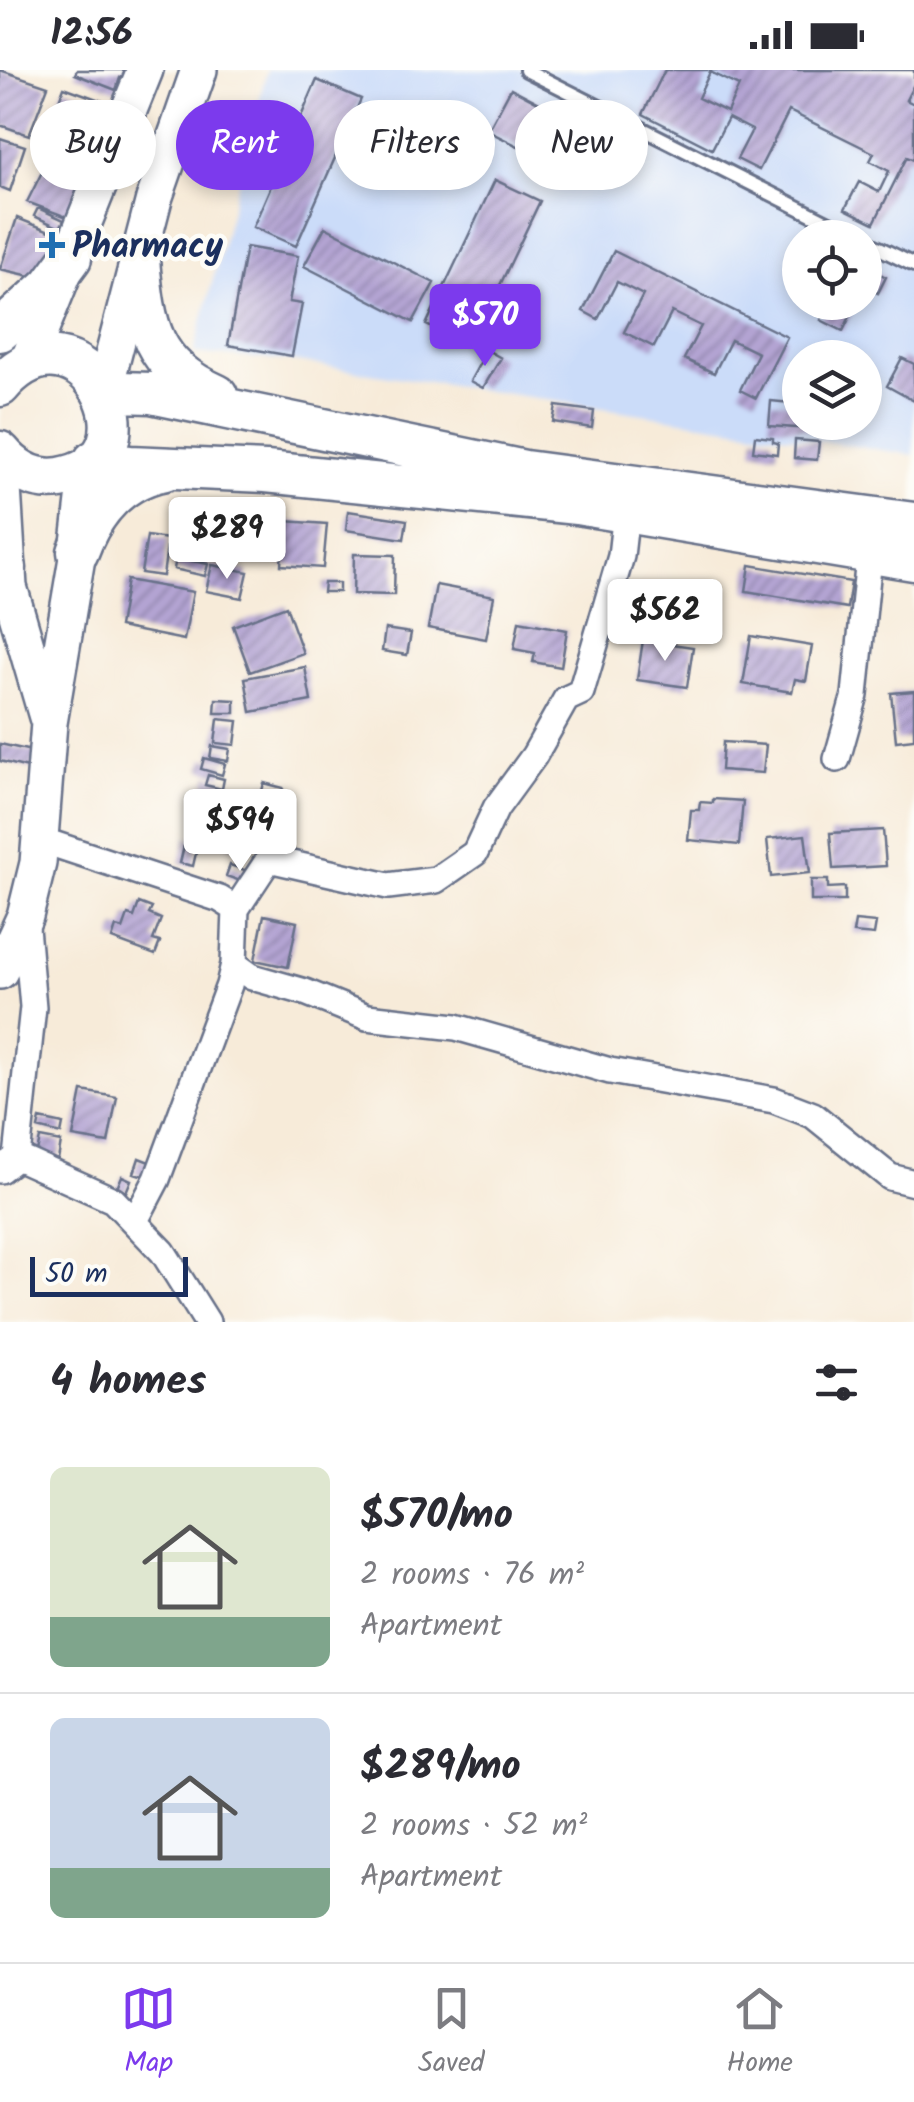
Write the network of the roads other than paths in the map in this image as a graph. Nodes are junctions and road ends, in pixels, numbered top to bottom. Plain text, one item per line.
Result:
1 (146, 70) edge
2 (199, 70) edge
3 (526, 70) edge
4 (824, 220) edge
5 (882, 249) edge
6 (71, 258) junction
7 (140, 260) junction
8 (914, 265) edge
9 (0, 330) edge
10 (11, 371) edge
11 (105, 394) junction
12 (267, 416) junction
13 (1, 453) edge
14 (91, 464) junction
15 (178, 467) junction
16 (626, 512) junction
17 (914, 523) edge
18 (871, 535) junction
19 (78, 552) junction
20 (914, 560) edge
21 (3, 561) edge
22 (49, 723) junction
23 (838, 759) dead end
24 (41, 840) junction
25 (236, 909) junction
26 (25, 916) junction
27 (234, 964) junction
28 (0, 971) edge
29 (9, 1163) edge
30 (914, 1184) edge
31 (135, 1221) junction
32 (207, 1322) edge

1 - 6 street
2 - 7 street
3 - 4 lane
5 - 8 lane
6 - 9 main road
6 - 10 street
7 - 11 street
7 - 12 main road
10 - 11 main road
11 - 12 main road
11 - 14 main road
12 - 18 main road
13 - 14 main road
13 - 21 street
14 - 15 main road
14 - 19 street
15 - 16 main road
15 - 19 main road
16 - 18 main road
16 - 25 street
17 - 18 main road
18 - 20 main road
18 - 23 street
19 - 22 street
21 - 22 street
22 - 24 street
24 - 25 street
24 - 26 street
25 - 27 street
26 - 28 street
26 - 29 street
27 - 30 street
27 - 31 street
29 - 31 street
31 - 32 street

